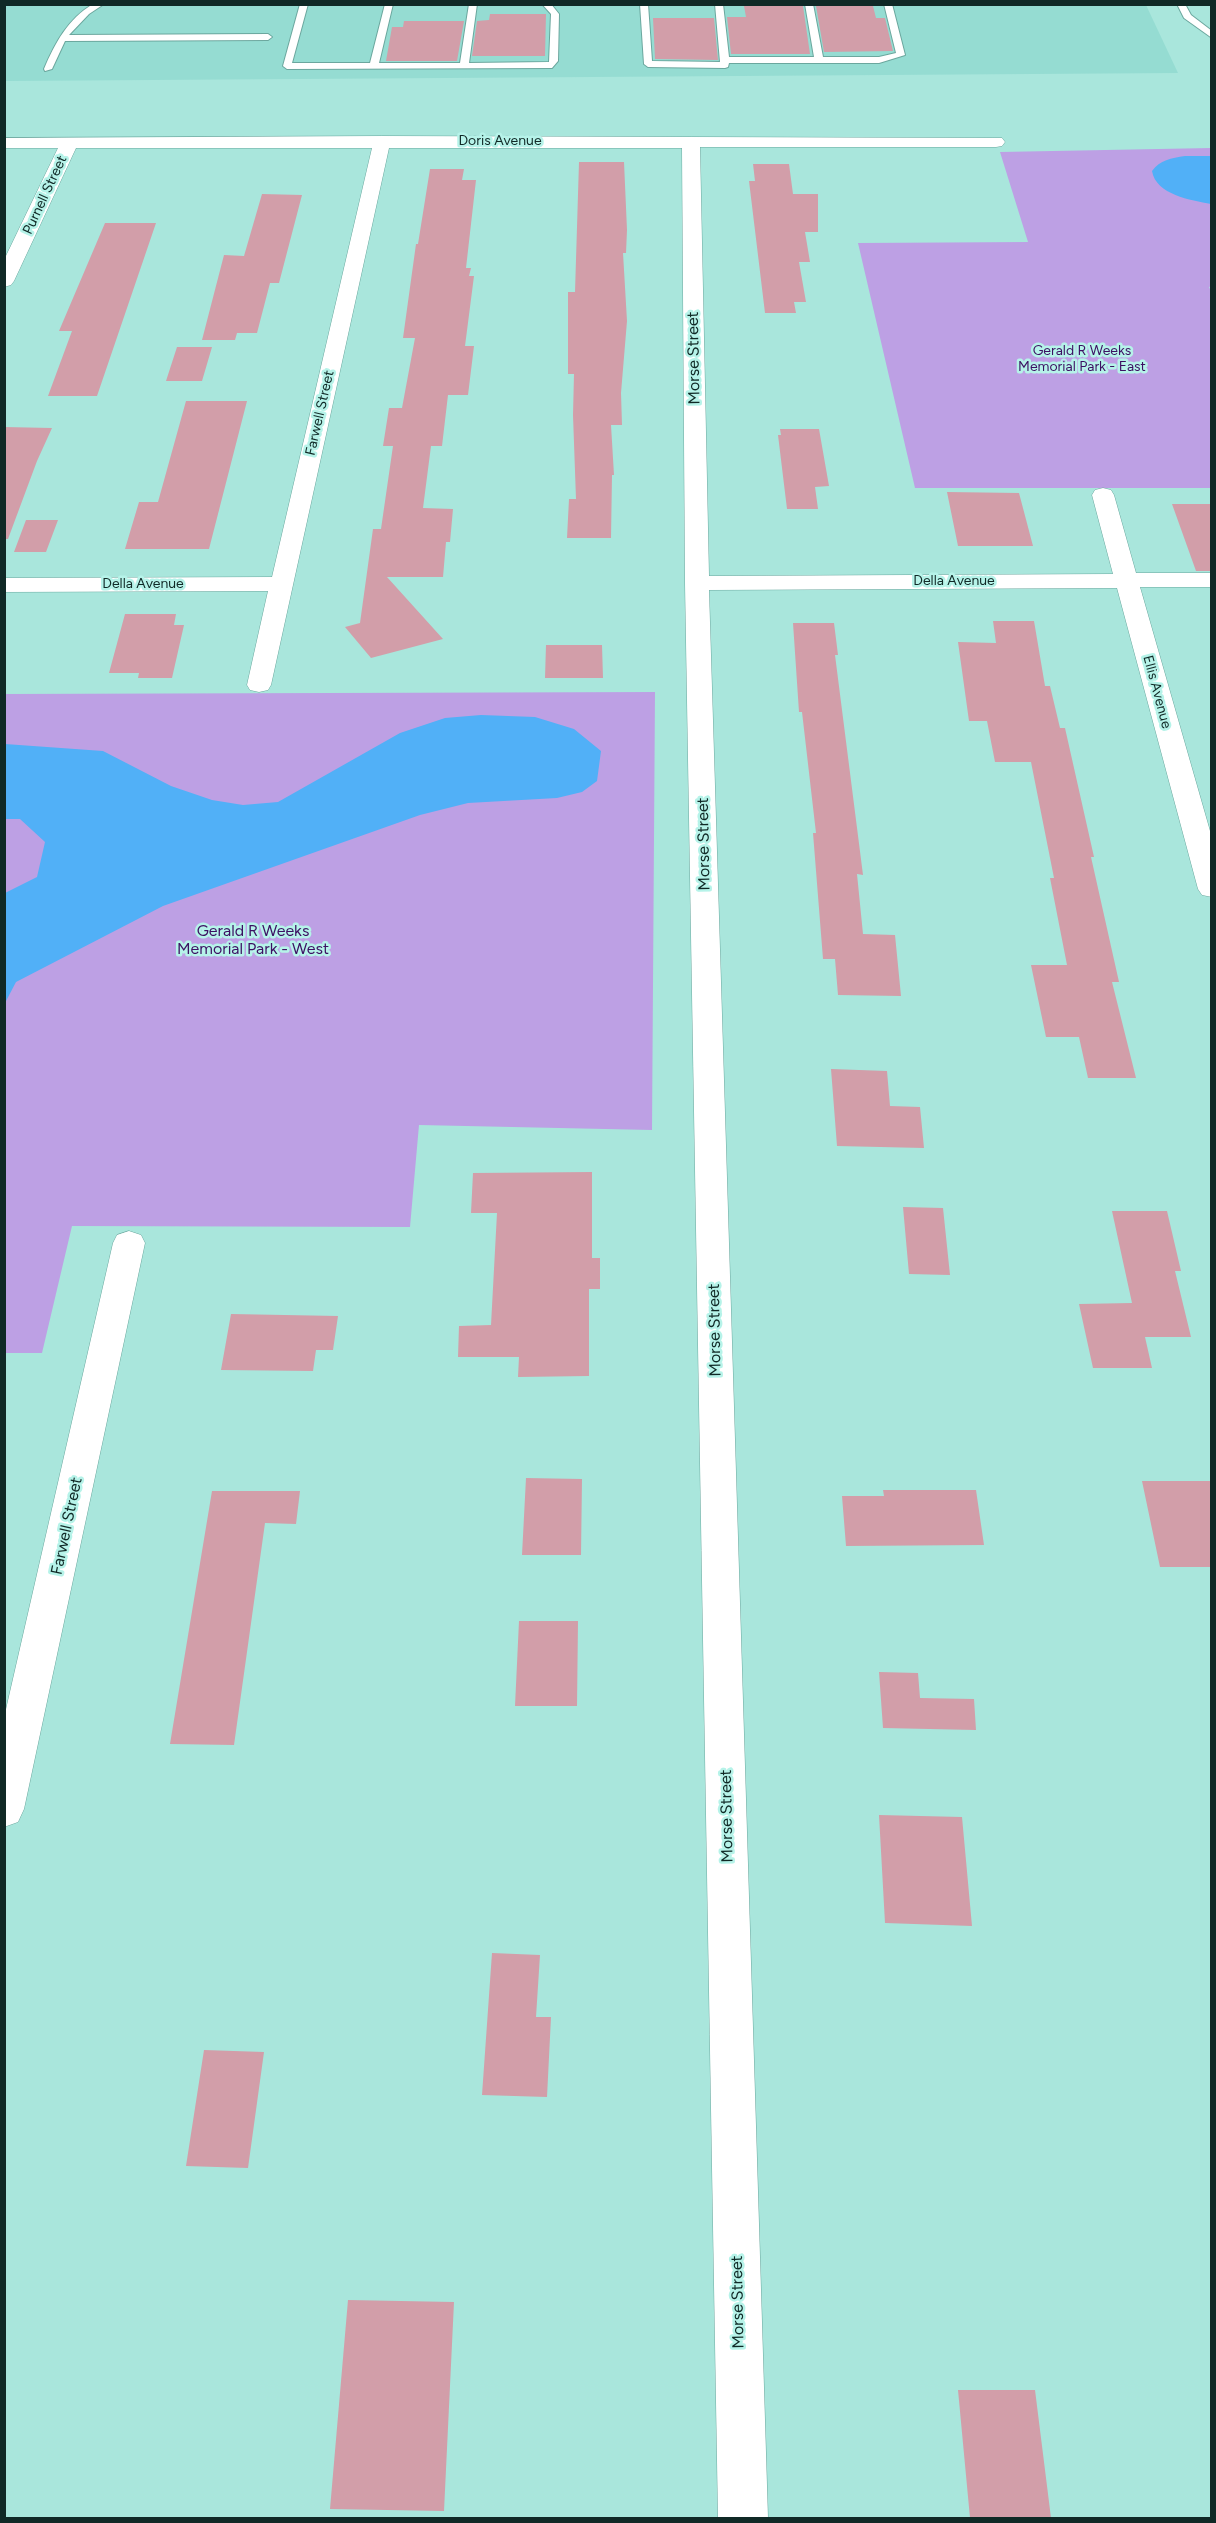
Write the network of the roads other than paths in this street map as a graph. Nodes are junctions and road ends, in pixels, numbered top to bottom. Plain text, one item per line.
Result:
1 (100, 4) edge
2 (304, 4) edge
3 (389, 4) edge
4 (473, 4) edge
5 (546, 4) edge
6 (644, 4) edge
7 (719, 4) edge
8 (809, 4) edge
9 (888, 4) edge
10 (1181, 4) edge
11 (1212, 36) edge
12 (268, 37) dead end
13 (62, 38) junction
14 (726, 60) junction
15 (819, 60) junction
16 (464, 65) junction
17 (374, 66) junction
18 (48, 69) dead end
19 (382, 141) junction
20 (691, 141) junction
21 (70, 142) junction
22 (996, 142) dead end
23 (4, 143) edge
24 (4, 280) edge
25 (1103, 495) dead end
26 (1126, 580) junction
27 (1212, 580) edge
28 (697, 583) junction
29 (282, 584) junction
30 (4, 585) edge
31 (259, 686) dead end
32 (1212, 889) edge
33 (129, 1243) dead end
34 (4, 1809) edge
35 (743, 2518) edge

1 - 13 lane
2 - 17 lane
3 - 17 lane
4 - 16 lane
5 - 16 lane
6 - 14 lane
7 - 14 lane
8 - 15 lane
9 - 15 lane
10 - 11 lane
12 - 13 lane
13 - 18 lane
14 - 15 lane
16 - 17 lane
19 - 20 street, Doris Avenue
19 - 21 street, Doris Avenue
19 - 29 street, Farwell Street
20 - 22 street, Doris Avenue
20 - 28 street, Morse Street
21 - 23 street, Doris Avenue
21 - 24 street, Purnell Street
25 - 26 street, Ellis Avenue
26 - 27 street, Della Avenue
26 - 28 street, Della Avenue
26 - 32 street, Ellis Avenue
28 - 35 street, Morse Street
29 - 30 street, Della Avenue
29 - 31 street, Farwell Street
33 - 34 street, Farwell Street

